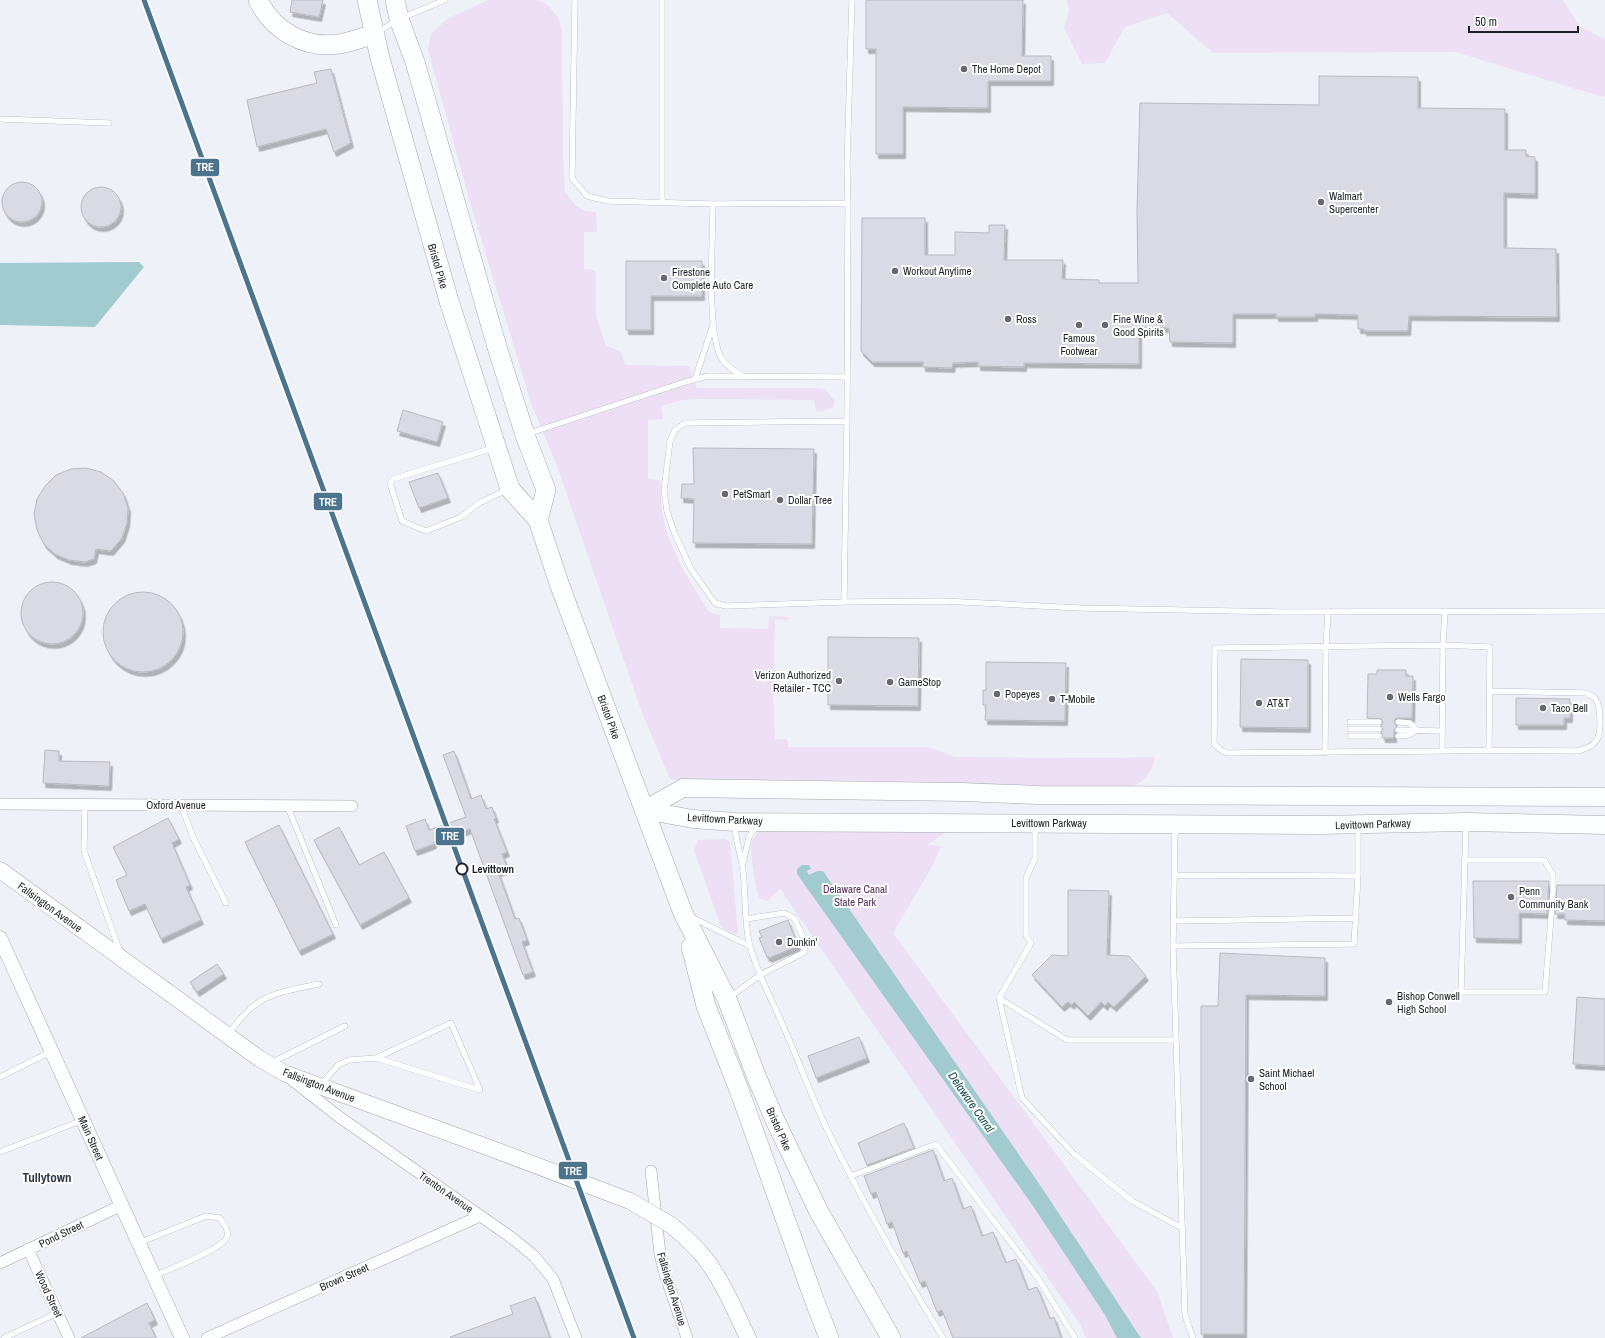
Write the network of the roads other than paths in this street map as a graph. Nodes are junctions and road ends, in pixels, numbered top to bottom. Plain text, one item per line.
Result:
1 (258, 0) edge
2 (367, 0) edge
3 (395, 0) edge
4 (444, 0) edge
5 (575, 0) edge
6 (662, 0) edge
7 (852, 0) edge
8 (399, 20) junction
9 (375, 34) junction
10 (0, 119) edge
11 (109, 123) dead end
12 (662, 203) junction
13 (848, 203) junction
14 (713, 204) junction
15 (713, 325) junction
16 (744, 377) junction
17 (848, 377) junction
18 (695, 379) junction
19 (847, 421) junction
20 (525, 435) junction
21 (496, 447) junction
22 (510, 489) junction
23 (538, 520) junction
24 (844, 602) junction
25 (1605, 611) edge
26 (1328, 612) junction
27 (1445, 612) junction
28 (1443, 645) junction
29 (1326, 646) junction
30 (1489, 691) junction
31 (1350, 722) dead end
32 (1379, 722) dead end
33 (1398, 722) dead end
34 (1350, 729) dead end
35 (1417, 730) junction
36 (1442, 730) junction
37 (1398, 733) dead end
38 (1350, 736) dead end
39 (1488, 750) junction
40 (1442, 751) junction
41 (1325, 753) junction
42 (1605, 797) edge
43 (0, 804) edge
44 (85, 804) junction
45 (181, 804) junction
46 (287, 805) junction
47 (352, 806) dead end
48 (644, 810) junction
49 (735, 822) junction
50 (760, 822) junction
51 (1466, 822) junction
52 (1035, 823) junction
53 (1175, 824) junction
54 (1358, 824) junction
55 (1605, 825) edge
56 (1464, 860) junction
57 (742, 865) junction
58 (0, 870) edge
59 (1174, 875) junction
60 (1358, 876) junction
61 (226, 904) dead end
62 (683, 913) junction
63 (1356, 918) junction
64 (746, 919) junction
65 (1173, 921) junction
66 (336, 925) dead end
67 (0, 938) edge
68 (750, 946) junction
69 (1173, 946) junction
70 (123, 960) junction
71 (760, 975) junction
72 (319, 984) dead end
73 (999, 998) junction
74 (727, 999) junction
75 (345, 1026) dead end
76 (227, 1035) junction
77 (1176, 1040) junction
78 (52, 1051) junction
79 (376, 1058) junction
80 (269, 1064) junction
81 (284, 1073) junction
82 (0, 1077) edge
83 (320, 1086) junction
84 (83, 1120) junction
85 (0, 1152) edge
86 (651, 1171) dead end
87 (851, 1176) junction
88 (122, 1205) junction
89 (480, 1216) junction
90 (1182, 1228) junction
91 (139, 1243) junction
92 (28, 1249) junction
93 (0, 1263) edge
94 (154, 1276) junction
95 (57, 1313) junction
96 (4, 1338) edge
97 (69, 1338) edge
98 (182, 1338) edge
99 (207, 1338) edge
100 (576, 1338) edge
101 (687, 1338) edge
102 (748, 1338) edge
103 (829, 1338) edge
104 (891, 1338) edge
105 (943, 1338) edge
106 (1075, 1338) edge
107 (1193, 1338) edge

1 - 9 highway
2 - 9 highway, Bristol Pike
3 - 8 highway
4 - 8 lane
5 - 12 lane
6 - 12 lane
7 - 13 lane
8 - 9 lane
8 - 20 highway
9 - 21 highway, Bristol Pike
10 - 11 lane
12 - 14 lane
13 - 14 lane
13 - 17 lane
14 - 15 lane
15 - 16 lane
15 - 18 lane
16 - 17 lane
16 - 18 lane
17 - 19 lane
18 - 20 lane
19 - 24 lane
19 - 24 lane
20 - 23 highway
21 - 22 highway, Bristol Pike
21 - 22 lane
22 - 23 highway, Bristol Pike
23 - 48 highway, Bristol Pike
24 - 26 lane
25 - 27 lane
26 - 27 lane
26 - 29 lane
27 - 28 lane
28 - 29 lane
28 - 30 lane
28 - 36 lane
29 - 41 lane
29 - 41 lane
30 - 39 lane
30 - 39 lane
31 - 32 lane
33 - 35 lane
34 - 38 lane
35 - 36 lane
35 - 37 lane
36 - 40 lane
39 - 40 lane
40 - 41 lane
42 - 48 main road
43 - 44 street, Oxford Avenue
44 - 45 street, Oxford Avenue
44 - 70 lane
45 - 46 street, Oxford Avenue
45 - 61 lane
46 - 47 street, Oxford Avenue
46 - 66 lane
48 - 49 main road, Levittown Parkway
48 - 62 highway, Bristol Pike
49 - 50 main road, Levittown Parkway
49 - 57 lane
50 - 52 main road, Levittown Parkway
50 - 57 lane
51 - 54 main road, Levittown Parkway
51 - 55 main road, Levittown Parkway
51 - 56 lane
52 - 53 main road, Levittown Parkway
52 - 73 lane
53 - 54 main road, Levittown Parkway
53 - 59 lane
54 - 60 lane
56 - 56 lane
57 - 64 lane
58 - 70 main road, Fallsington Avenue
59 - 60 lane
59 - 65 lane
60 - 63 lane
62 - 68 lane
62 - 74 highway, Bristol Pike
62 - 103 highway, Bristol Pike
63 - 65 lane
63 - 69 lane
64 - 68 lane
64 - 71 lane
65 - 69 lane
67 - 78 street, Main Street
68 - 71 lane
69 - 77 lane
70 - 76 main road, Fallsington Avenue
71 - 74 lane
71 - 87 lane
72 - 76 lane
73 - 77 lane
73 - 90 lane
74 - 104 highway, Bristol Pike
75 - 80 lane
76 - 80 main road, Fallsington Avenue
77 - 90 lane
78 - 82 lane
78 - 84 street, Main Street
79 - 79 lane
79 - 83 lane
80 - 81 main road, Fallsington Avenue
81 - 83 main road, Fallsington Avenue
81 - 89 street, Trenton Avenue
83 - 102 main road, Fallsington Avenue, bridge
84 - 85 lane
84 - 88 street, Main Street
86 - 101 street, Fallsington Avenue
87 - 105 lane
87 - 106 lane
88 - 91 street, Main Street
88 - 92 street, Pond Street
89 - 99 street, Brown Street
89 - 100 street, Trenton Avenue
90 - 107 lane
91 - 94 street, Main Street
91 - 94 lane
92 - 93 street, Pond Street
92 - 95 street, Wood Street
94 - 98 street, Main Street
95 - 96 lane
95 - 97 street, Wood Street

